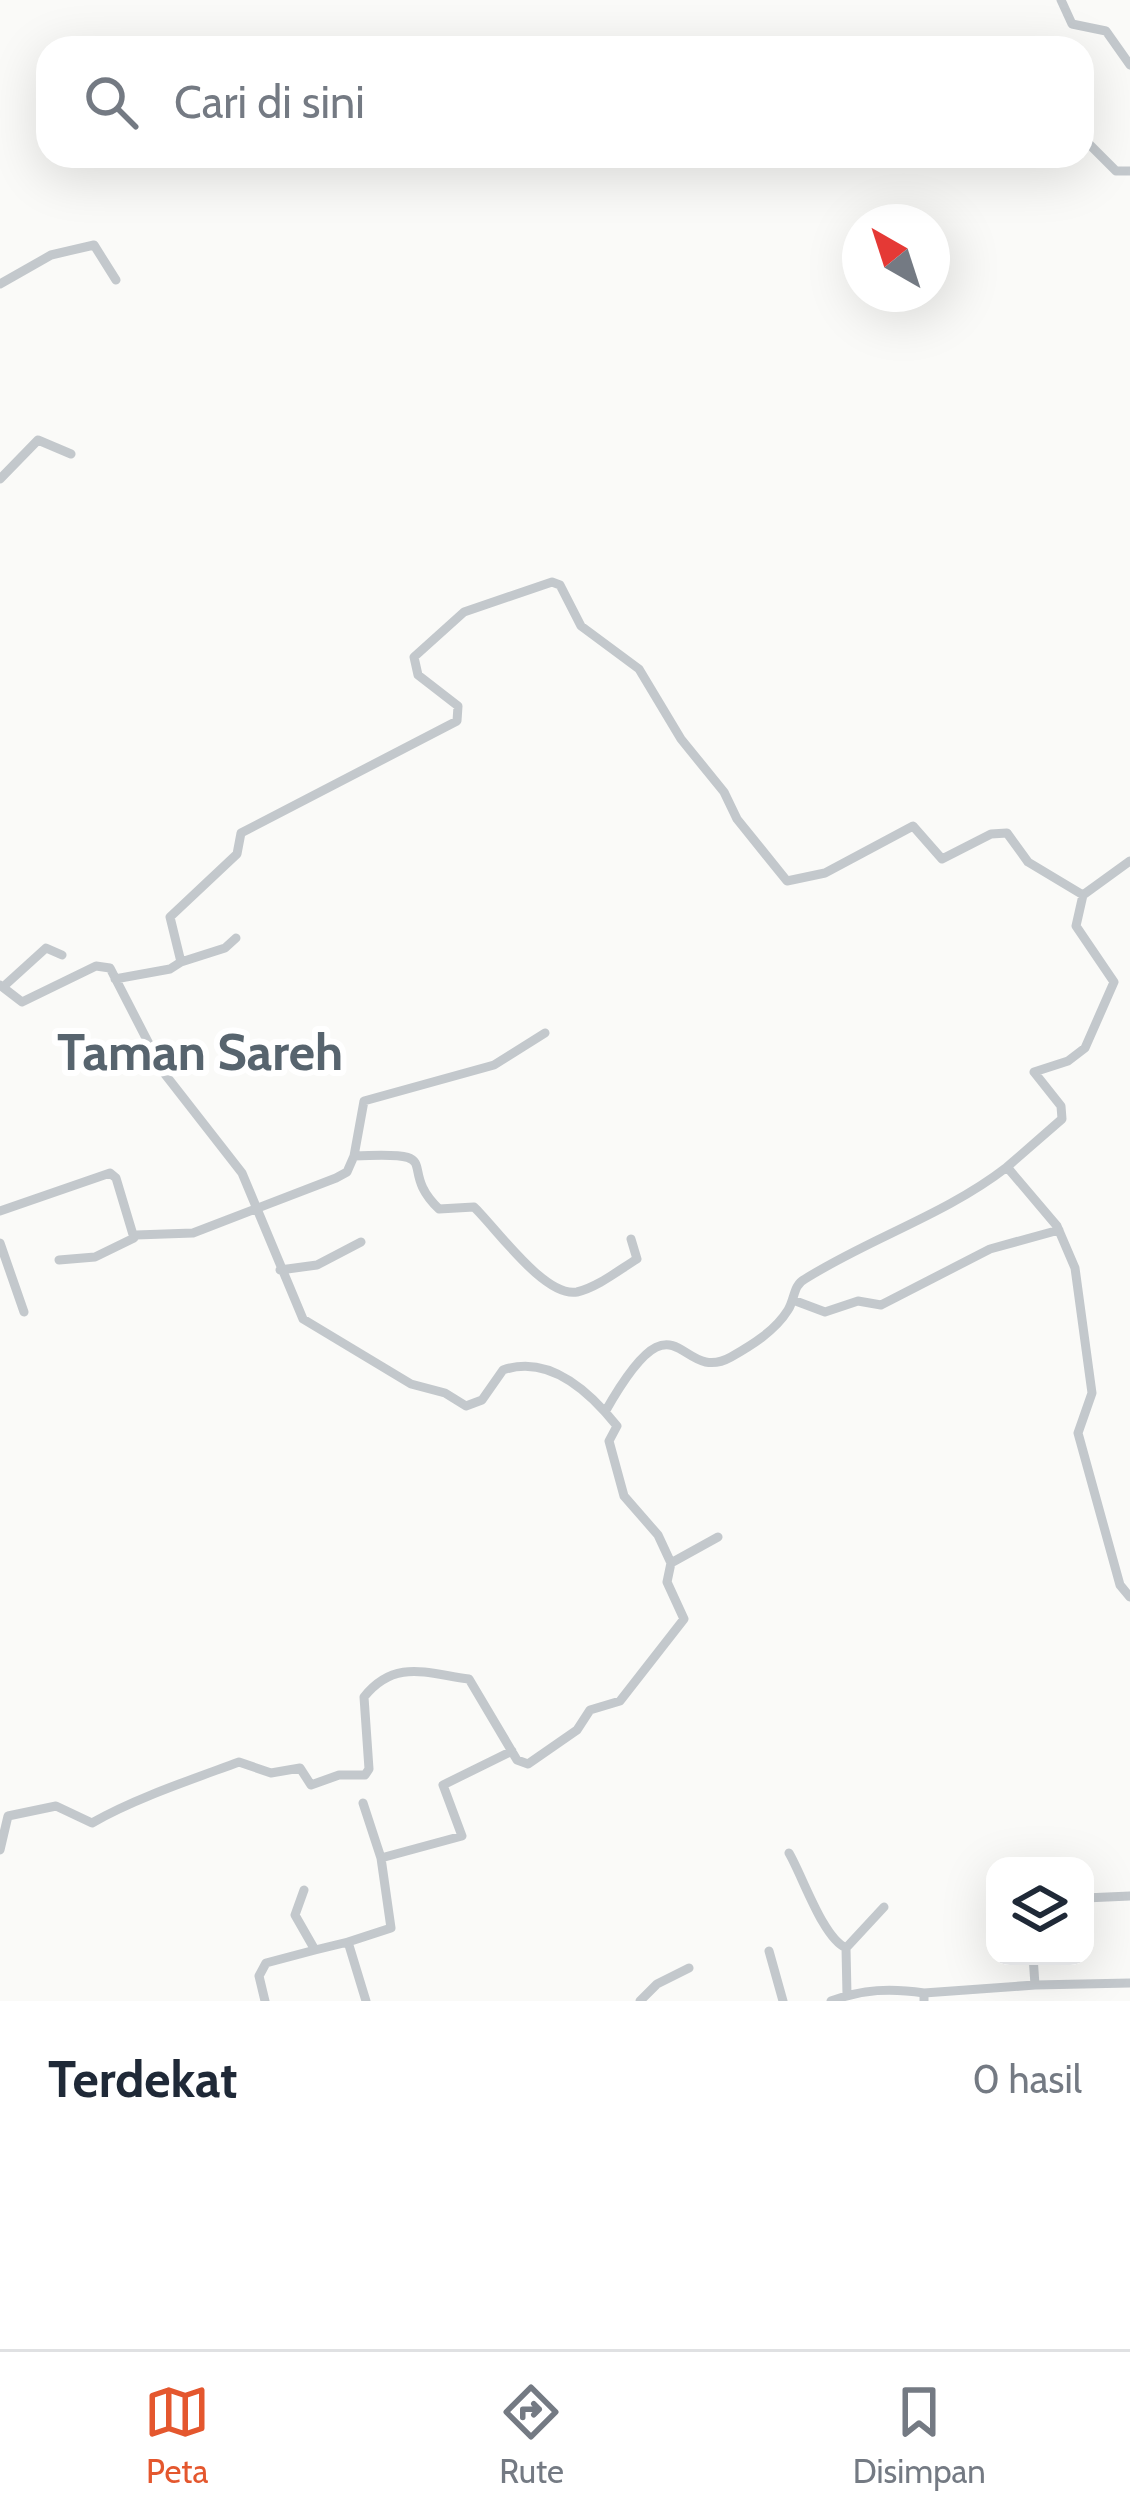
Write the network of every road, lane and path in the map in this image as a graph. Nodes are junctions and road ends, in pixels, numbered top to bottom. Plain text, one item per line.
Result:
1 (1061, 0) edge
2 (1130, 64) edge
3 (1094, 149) edge
4 (1130, 172) edge
5 (116, 280) dead end
6 (0, 284) edge
7 (71, 454) dead end
8 (0, 478) edge
9 (1130, 861) edge
10 (1083, 895) junction
11 (236, 938) dead end
12 (62, 955) dead end
13 (181, 962) junction
14 (116, 980) junction
15 (2, 988) edge
16 (545, 1033) dead end
17 (355, 1156) junction
18 (1007, 1166) junction
19 (256, 1210) junction
20 (0, 1211) edge
21 (1059, 1229) junction
22 (136, 1235) junction
23 (631, 1239) dead end
24 (362, 1242) dead end
25 (0, 1244) edge
26 (59, 1260) dead end
27 (280, 1270) junction
28 (793, 1300) junction
29 (24, 1312) dead end
30 (604, 1412) junction
31 (718, 1537) dead end
32 (671, 1563) junction
33 (1130, 1597) edge
34 (512, 1751) junction
35 (363, 1803) dead end
36 (0, 1850) edge
37 (789, 1852) dead end
38 (381, 1858) junction
39 (304, 1890) dead end
40 (1130, 1896) edge
41 (1094, 1898) edge
42 (884, 1907) dead end
43 (348, 1942) junction
44 (845, 1948) junction
45 (315, 1950) junction
46 (769, 1951) dead end
47 (1034, 1965) edge
48 (689, 1968) dead end
49 (1130, 1983) edge
50 (1035, 1985) junction
51 (847, 1995) junction
52 (924, 1997) edge
53 (265, 2001) edge
54 (366, 2001) edge
55 (640, 2001) edge
56 (783, 2001) edge
57 (831, 2001) edge

1 - 2 street
3 - 4 street
5 - 6 street
7 - 8 street
9 - 10 street
10 - 13 street
10 - 18 street
11 - 13 street
12 - 15 street
13 - 14 street
14 - 15 street
14 - 19 street
16 - 17 street
17 - 19 street
17 - 23 street
18 - 21 street
18 - 28 street
19 - 22 street
19 - 27 street
20 - 22 street
21 - 28 street
21 - 33 street
22 - 26 street
24 - 27 street
25 - 29 street
27 - 30 street
28 - 30 street
30 - 32 street
31 - 32 street
32 - 34 street
34 - 36 street
34 - 38 street
35 - 38 street
37 - 44 street
38 - 43 street
39 - 45 street
40 - 41 street
42 - 44 street
43 - 45 street
43 - 54 street
44 - 51 street
45 - 53 street
46 - 56 street
47 - 50 street
48 - 55 street
49 - 50 street
50 - 52 street
51 - 52 street
51 - 57 street

